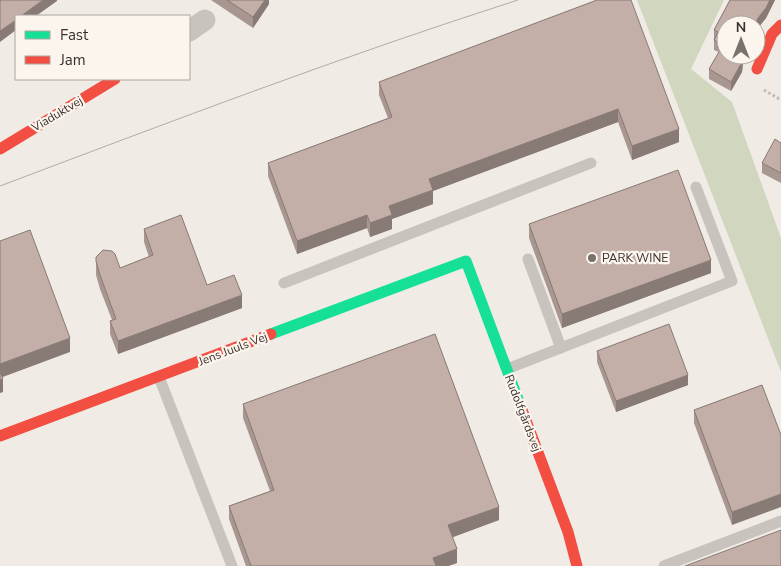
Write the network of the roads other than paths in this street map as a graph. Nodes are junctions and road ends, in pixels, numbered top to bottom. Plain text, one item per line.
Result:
1 (781, 24) edge
2 (757, 69) dead end
3 (113, 80) edge
4 (0, 149) edge
5 (591, 162) dead end
6 (696, 187) dead end
7 (528, 259) dead end
8 (466, 261) joint
9 (284, 283) dead end
10 (561, 348) junction
11 (507, 369) junction
12 (159, 377) junction
13 (0, 436) edge
14 (781, 521) edge
15 (232, 566) edge
16 (577, 566) edge
17 (664, 566) edge

1 - 2 street
3 - 4 street, Viaduktvej
5 - 9 lane
6 - 10 lane
7 - 10 lane
8 - 11 street, Rudolfgårdsvej
8 - 12 street, Jens Juuls Vej
10 - 11 lane
11 - 16 street, Rudolfgårdsvej
12 - 13 street, Jens Juuls Vej
12 - 15 lane
14 - 17 lane

